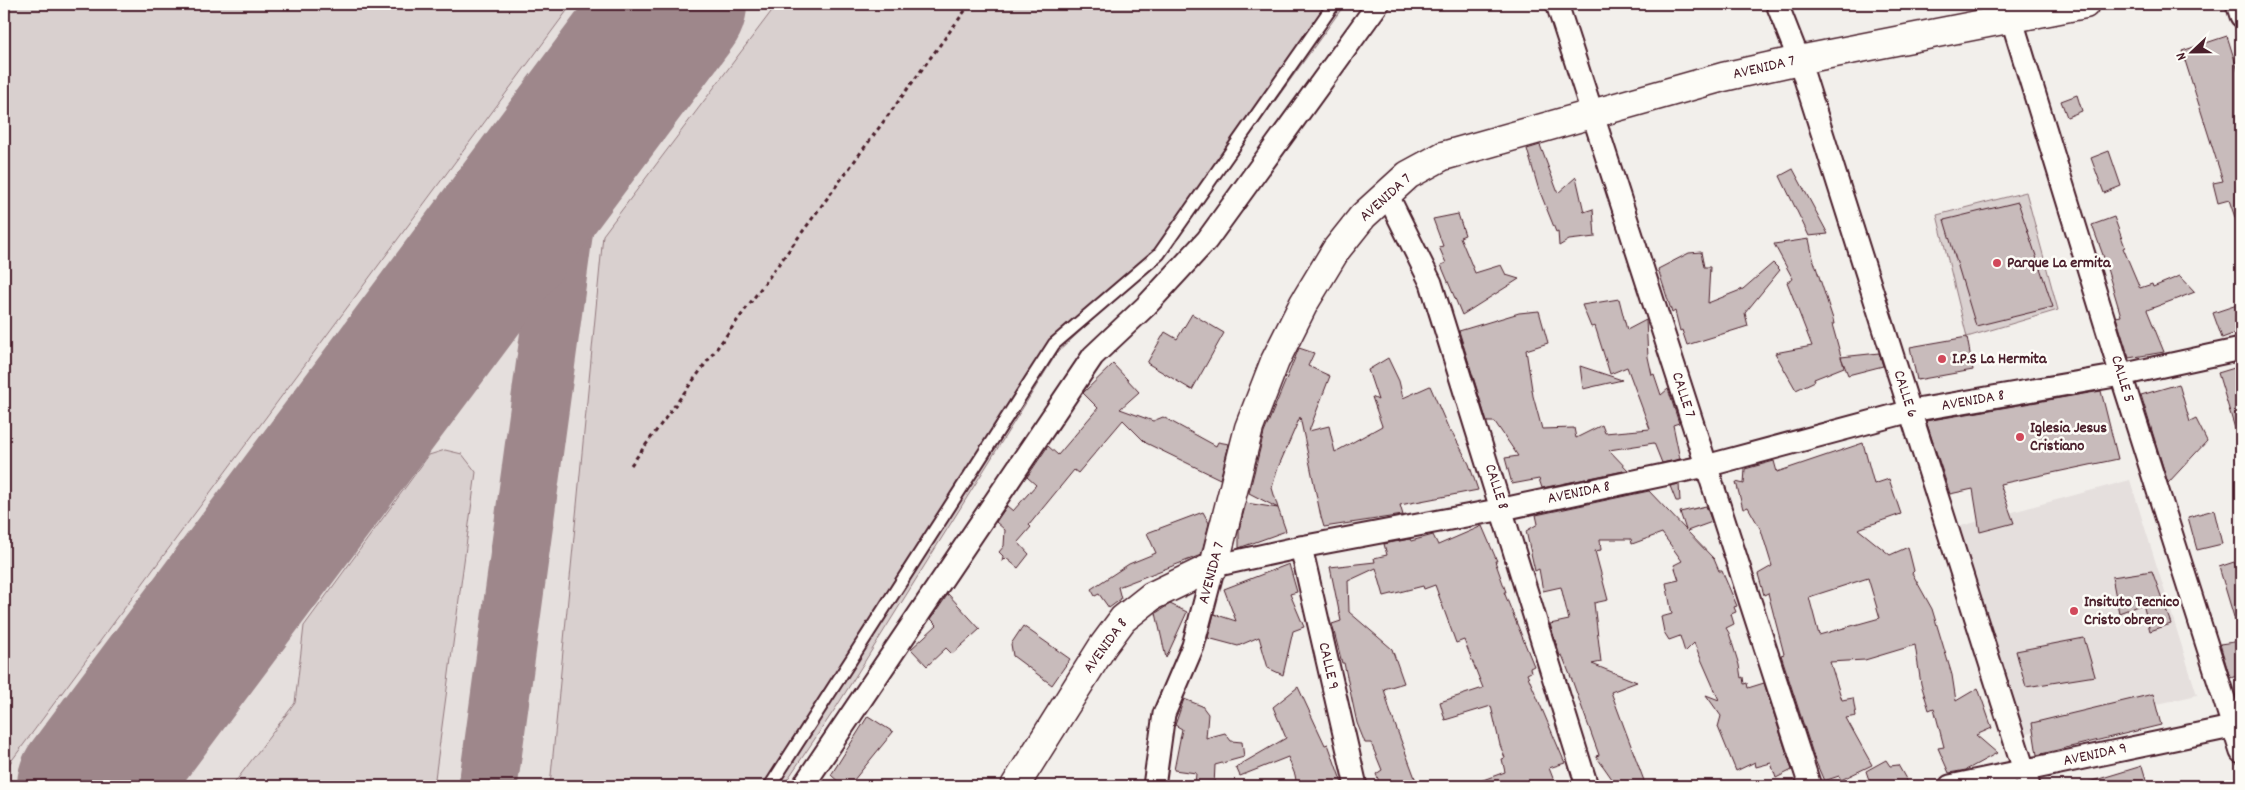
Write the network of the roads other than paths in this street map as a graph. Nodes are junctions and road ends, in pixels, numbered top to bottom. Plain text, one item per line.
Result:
1 (1334, 4) edge
2 (1378, 4) edge
3 (1557, 4) edge
4 (1776, 4) edge
5 (2085, 4) edge
6 (2237, 4) edge
7 (2009, 11) edge
8 (2241, 16) edge
9 (1798, 60) junction
10 (1592, 113) junction
11 (1387, 194) junction
12 (2241, 349) edge
13 (2121, 375) junction
14 (1910, 411) junction
15 (1706, 466) junction
16 (1503, 509) junction
17 (1301, 547) junction
18 (1214, 566) junction
19 (2237, 726) edge
20 (2241, 752) edge
21 (2026, 778) edge
22 (770, 786) edge
23 (803, 786) edge
24 (1015, 786) edge
25 (1154, 786) edge
26 (1356, 786) edge
27 (1587, 786) edge
28 (1810, 786) edge
29 (1950, 786) edge

1 - 22 lane
2 - 23 street
3 - 10 street, CALLE 7
4 - 9 street, CALLE 6
5 - 7 street, AVENIDA 7
6 - 8 street
7 - 9 street, AVENIDA 7
7 - 13 street, CALLE 5
9 - 10 street, AVENIDA 7
9 - 14 street, CALLE 6
10 - 11 street, AVENIDA 7
10 - 15 street, CALLE 7
11 - 16 street, CALLE 8
11 - 18 street, AVENIDA 7
12 - 13 street, AVENIDA 8
13 - 14 street, AVENIDA 8
13 - 19 street, CALLE 5
14 - 15 street, AVENIDA 8
14 - 21 street, CALLE 6
15 - 16 street, AVENIDA 8
15 - 28 street, CALLE 7
16 - 17 street, AVENIDA 8
16 - 27 street, CALLE 8
17 - 18 street, AVENIDA 8
17 - 26 street, CALLE 9
18 - 24 street, AVENIDA 8
18 - 25 street, AVENIDA 7
19 - 20 street, CALLE 5
19 - 21 street, AVENIDA 9
21 - 29 street, AVENIDA 9

